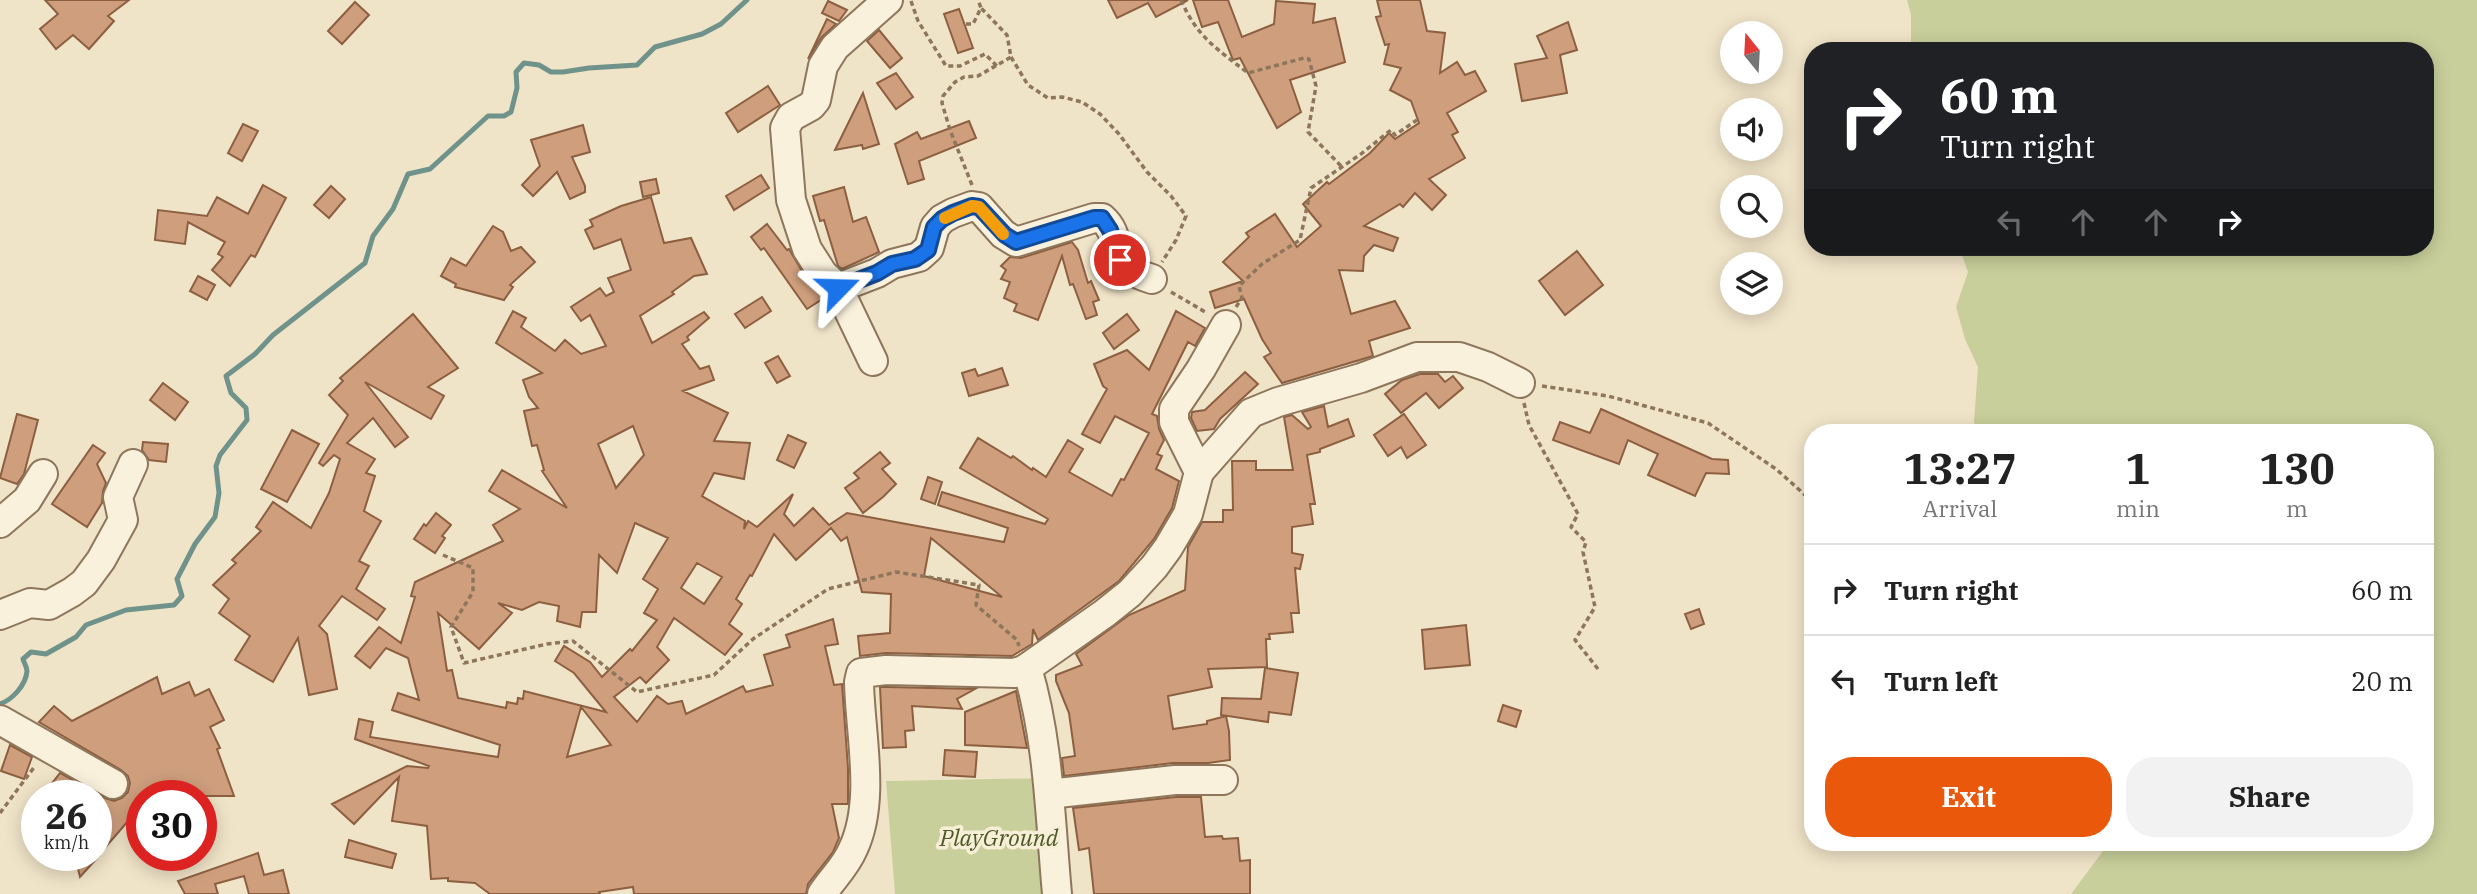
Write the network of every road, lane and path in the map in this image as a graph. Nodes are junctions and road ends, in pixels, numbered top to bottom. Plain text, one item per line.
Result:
1 (888, 0) edge
2 (911, 0) edge
3 (978, 0) edge
4 (1181, 0) edge
5 (981, 8) junction
6 (967, 24) dead end
7 (1011, 57) junction
8 (997, 66) junction
9 (1417, 120) dead end
10 (1342, 167) junction
11 (972, 206) junction
12 (1152, 279) junction
13 (838, 288) junction
14 (1226, 324) junction
15 (873, 361) dead end
16 (1520, 383) junction
17 (133, 464) dead end
18 (1199, 472) junction
19 (43, 474) dead end
20 (1804, 494) edge
21 (0, 523) edge
22 (443, 555) dead end
23 (0, 615) edge
24 (1027, 668) junction
25 (1598, 669) dead end
26 (7, 724) edge
27 (49, 747) junction
28 (1223, 780) dead end
29 (113, 784) dead end
30 (1049, 794) junction
31 (0, 813) edge
32 (822, 894) edge
33 (1057, 894) edge

1 - 13 street
2 - 8 path
3 - 5 path
4 - 10 path
5 - 6 path
5 - 7 path
7 - 8 path
7 - 12 path
8 - 11 path
9 - 10 path
10 - 14 path
11 - 12 street
11 - 13 street
12 - 14 path
13 - 15 street
14 - 18 street
16 - 18 street
16 - 20 path
16 - 25 path
17 - 23 street
18 - 24 street
19 - 21 street
22 - 24 path
24 - 30 street
24 - 32 street
26 - 27 street
27 - 29 street
27 - 31 path
28 - 30 street
30 - 33 street

